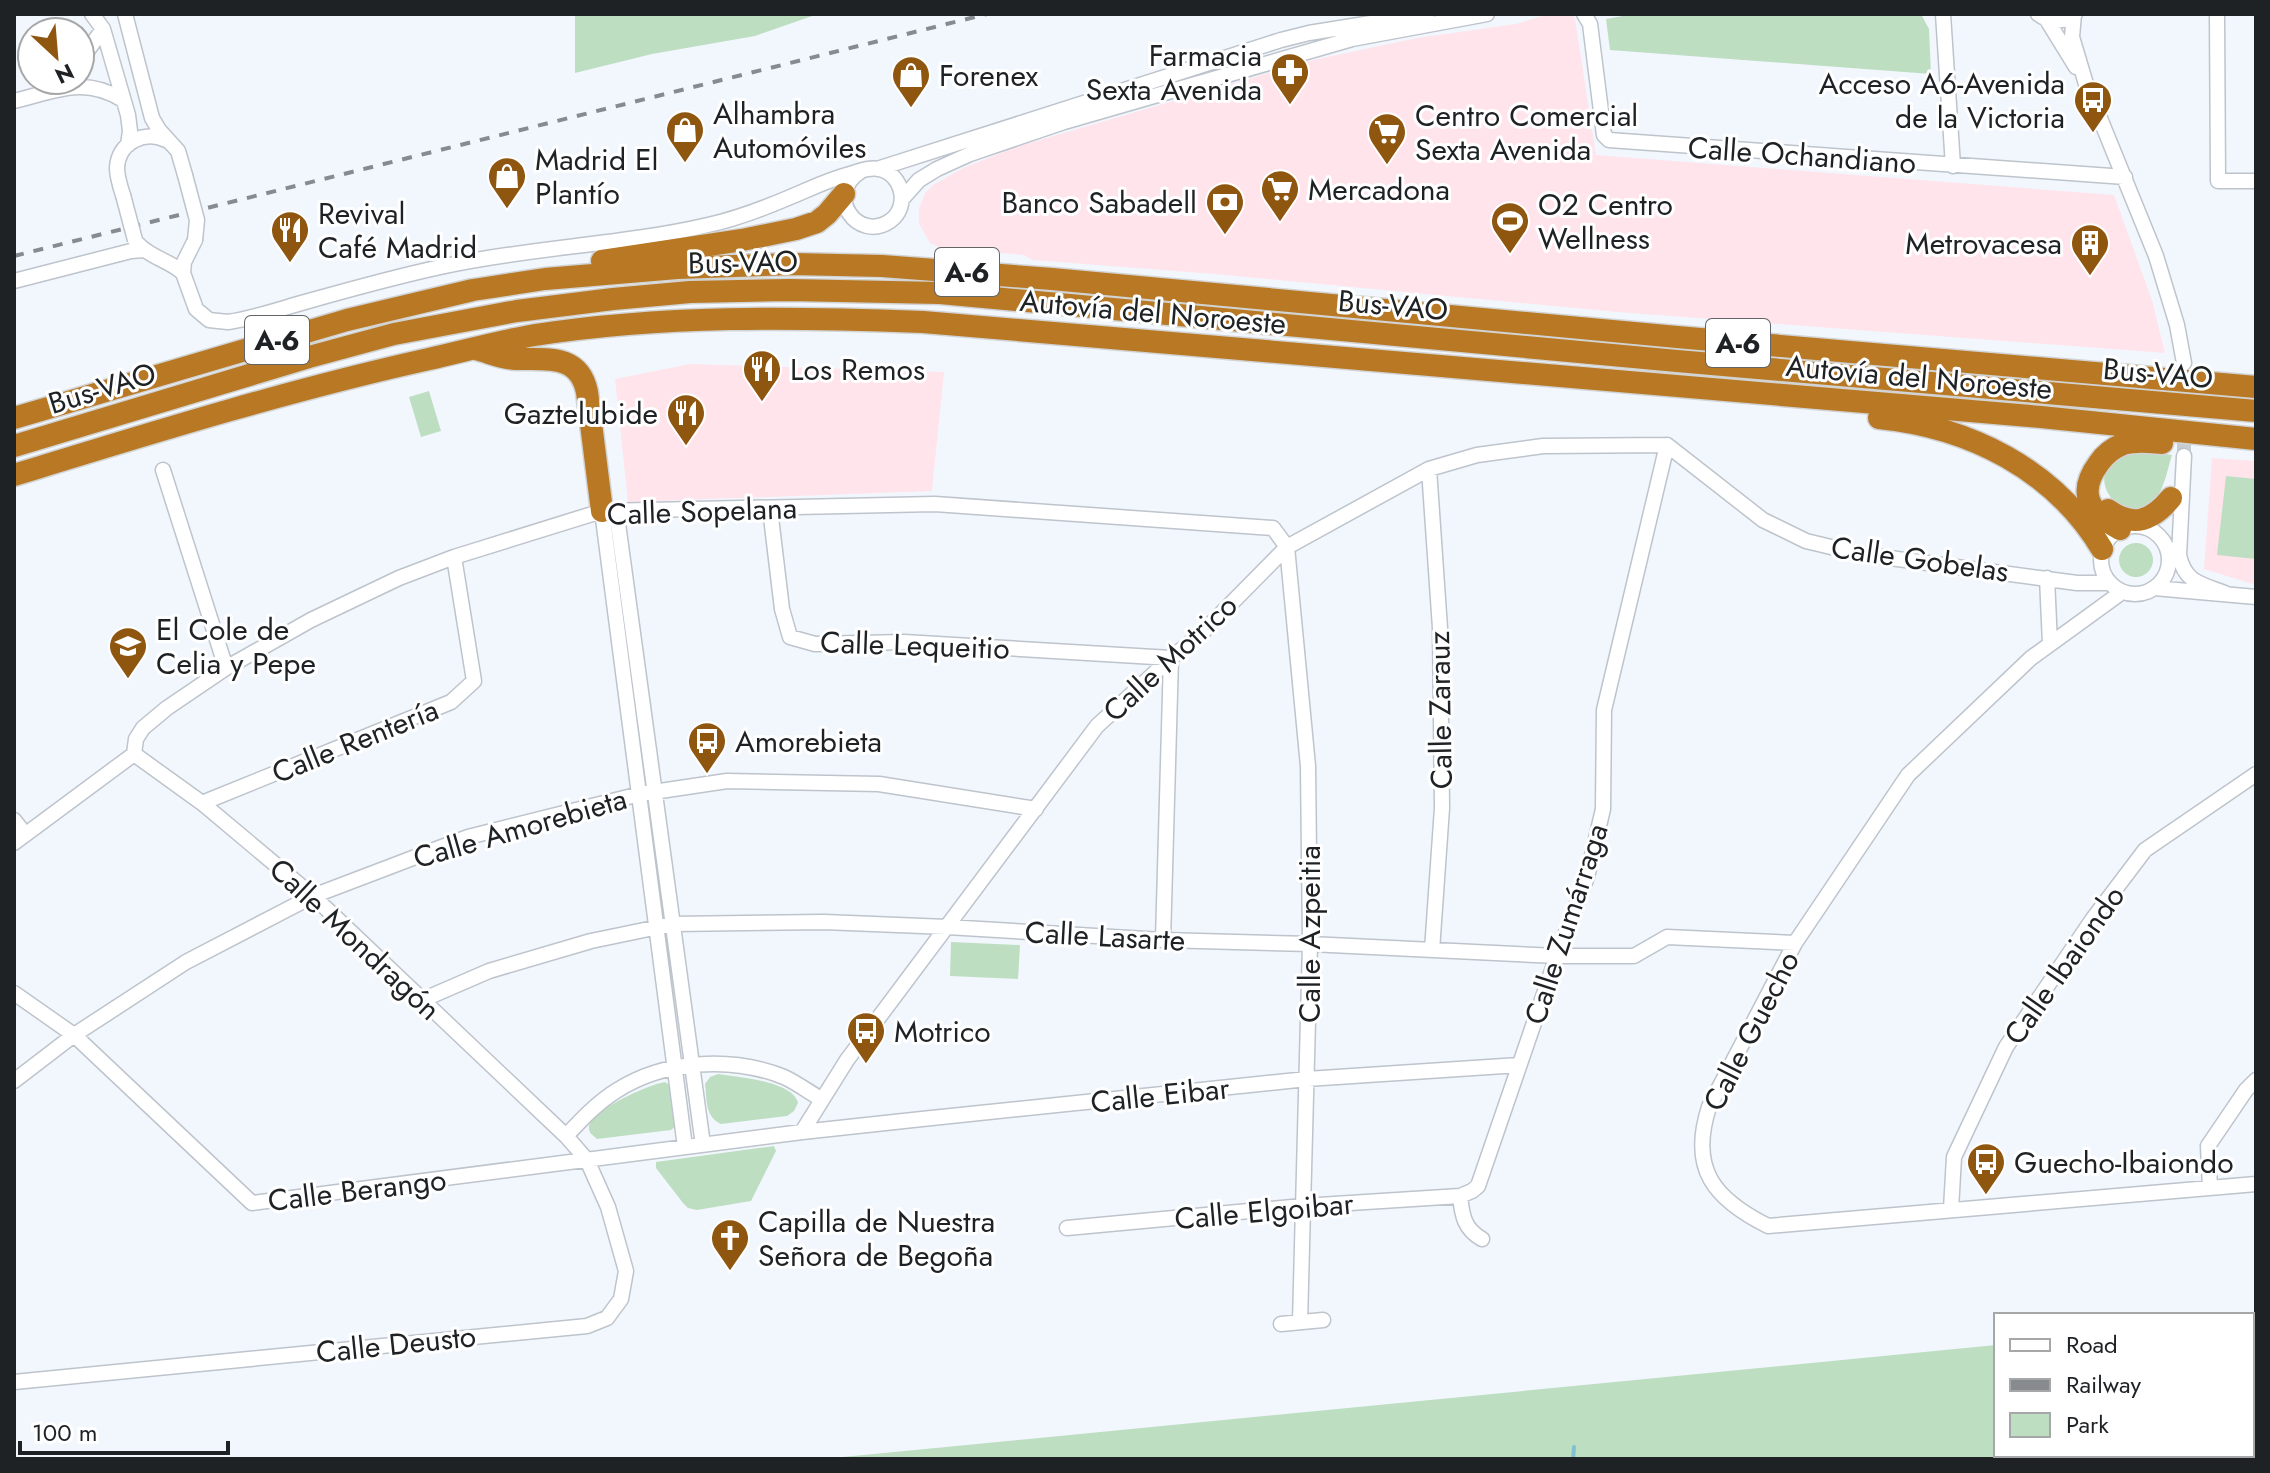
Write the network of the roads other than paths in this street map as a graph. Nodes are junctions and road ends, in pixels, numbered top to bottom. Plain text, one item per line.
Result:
1 (92, 14) edge
2 (125, 14) edge
3 (1427, 14) edge
4 (1487, 14) edge
5 (1584, 14) edge
6 (1943, 14) edge
7 (2075, 14) edge
8 (2217, 14) edge
9 (2042, 17) edge
10 (103, 29) junction
11 (96, 39) edge
12 (2086, 84) junction
13 (30, 97) joint
14 (123, 100) junction
15 (14, 101) edge
16 (167, 141) junction
17 (128, 145) junction
18 (1953, 166) junction
19 (877, 169) junction
20 (861, 171) junction
21 (2125, 177) junction
22 (2256, 181) edge
23 (791, 197) junction
24 (843, 199) junction
25 (902, 199) junction
26 (192, 244) junction
27 (139, 245) junction
28 (161, 258) junction
29 (183, 273) junction
30 (545, 279) junction
31 (14, 281) edge
32 (474, 349) junction
33 (2184, 363) dead end
34 (2256, 387) edge
35 (1835, 400) junction
36 (2256, 411) edge
37 (14, 418) edge
38 (2203, 435) junction
39 (2256, 439) edge
40 (1667, 445) junction
41 (14, 446) edge
42 (2098, 464) junction
43 (1429, 469) junction
44 (163, 470) dead end
45 (14, 475) edge
46 (2177, 493) junction
47 (770, 509) junction
48 (609, 510) junction
49 (2120, 529) junction
50 (2150, 530) junction
51 (1287, 547) junction
52 (2168, 551) junction
53 (2101, 555) junction
54 (454, 557) junction
55 (2168, 567) junction
56 (2054, 578) junction
57 (2109, 583) junction
58 (2154, 588) junction
59 (2202, 591) junction
60 (2122, 592) junction
61 (2227, 594) junction
62 (2256, 597) edge
63 (2050, 644) junction
64 (1171, 658) junction
65 (226, 668) junction
66 (134, 754) junction
67 (2256, 774) edge
68 (647, 793) junction
69 (202, 803) junction
70 (1036, 809) junction
71 (14, 820) edge
72 (20, 838) edge
73 (313, 896) junction
74 (673, 924) junction
75 (657, 926) junction
76 (947, 927) junction
77 (1163, 940) junction
78 (1795, 943) junction
79 (1310, 944) junction
80 (1432, 950) junction
81 (1557, 956) junction
82 (14, 993) edge
83 (422, 1000) junction
84 (74, 1035) junction
85 (693, 1065) junction
86 (1519, 1065) junction
87 (676, 1067) junction
88 (1307, 1079) junction
89 (2256, 1080) edge
90 (14, 1081) edge
91 (821, 1099) junction
92 (802, 1132) junction
93 (566, 1136) junction
94 (703, 1145) junction
95 (685, 1147) junction
96 (587, 1160) junction
97 (2256, 1184) edge
98 (2210, 1188) junction
99 (1460, 1196) junction
100 (1303, 1206) junction
101 (1951, 1209) junction
102 (1067, 1228) dead end
103 (1482, 1239) dead end
104 (1323, 1320) dead end
105 (1300, 1322) junction
106 (1281, 1324) dead end
107 (14, 1382) edge

1 - 10 street
2 - 16 street
3 - 19 street
4 - 25 street
5 - 18 street, Calle Ochandiano
6 - 18 street
7 - 9 street
7 - 12 street
8 - 22 street
9 - 12 street
10 - 11 street
10 - 14 street
12 - 21 street
13 - 14 street
13 - 15 street
14 - 17 street
16 - 17 street
16 - 26 street, bridge
17 - 27 street, bridge
18 - 21 street, Calle Ochandiano
19 - 20 street
19 - 25 street
20 - 23 street
20 - 24 street
21 - 33 street
23 - 24 street
23 - 29 street
24 - 25 street
24 - 30 highway
26 - 28 street
26 - 29 street
27 - 28 street
27 - 31 street
28 - 29 street
30 - 34 highway, Autovía del Noroeste / A-6
30 - 37 highway, Autovía del Noroeste / A-6
32 - 35 highway, Autovía del Noroeste / A-6
32 - 45 highway, Autovía del Noroeste / A-6
32 - 48 highway
35 - 38 highway, Autovía del Noroeste / A-6
35 - 53 highway
36 - 41 highway, Bus-VAO
38 - 39 highway, Autovía del Noroeste / A-6
38 - 42 highway
40 - 43 street, Calle Motrico
40 - 56 street, Calle Gobelas
40 - 81 street, Calle Zumárraga
42 - 46 highway
42 - 49 highway
43 - 51 street, Calle Motrico
43 - 80 street, Calle Zarauz
44 - 65 street
46 - 50 street
46 - 52 street
46 - 61 street
47 - 48 street, Calle Sopelana
47 - 51 street, Calle Sopelana
47 - 64 street, Calle Lequeitio
48 - 54 street, Calle Sopelana
48 - 68 street
49 - 50 street
49 - 53 street
50 - 52 street
51 - 64 street, Calle Motrico
51 - 79 street, Calle Azpeitia
52 - 55 street
53 - 56 street, Calle Gobelas
53 - 57 street
54 - 65 street, Calle Sopelana
54 - 69 street, Calle Rentería
55 - 58 street
55 - 59 street
56 - 57 street, Calle Gobelas
56 - 63 street
57 - 60 street
58 - 59 street
58 - 60 street
59 - 61 street
60 - 63 street, Calle Guecho
61 - 62 street
63 - 78 street, Calle Guecho
64 - 70 street, Calle Motrico
64 - 77 street
65 - 66 street, Calle Sopelana
66 - 69 street, Calle Mondragón
66 - 72 street, Calle Sopelana
67 - 101 street, Calle Ibaiondo
68 - 70 street, Calle Amorebieta
68 - 73 street, Calle Amorebieta
68 - 74 street
68 - 75 street
69 - 73 street, Calle Mondragón
70 - 76 street, Calle Motrico
71 - 72 street
73 - 83 street, Calle Mondragón
73 - 84 street, Calle Amorebieta
74 - 75 street, Calle Lasarte
74 - 76 street, Calle Lasarte
74 - 85 street
75 - 83 street, Calle Lasarte
75 - 87 street
76 - 77 street, Calle Lasarte
76 - 91 street, Calle Motrico
77 - 79 street, Calle Lasarte
78 - 81 street, Calle Lasarte
78 - 101 street, Calle Guecho
79 - 80 street, Calle Lasarte
79 - 88 street, Calle Azpeitia
80 - 81 street, Calle Lasarte
81 - 86 street, Calle Zumárraga
82 - 84 street, Calle Berango
83 - 93 street, Calle Mondragón
84 - 90 street, Calle Amorebieta
84 - 96 street, Calle Berango
85 - 87 street
85 - 91 street
85 - 94 street
86 - 88 street, Calle Eibar
86 - 99 street, Calle Zumárraga
87 - 93 street
87 - 95 street
88 - 92 street, Calle Eibar
88 - 100 street, Calle Azpeitia
89 - 98 street
91 - 92 street, Calle Motrico
92 - 94 street, Calle Eibar
93 - 96 street, Calle Mondragón
94 - 95 street, Calle Eibar
95 - 96 street, Calle Eibar
96 - 107 street, Calle Deusto
97 - 98 street, Calle Guecho
98 - 101 street, Calle Guecho
99 - 100 street, Calle Elgoibar
99 - 103 street
100 - 102 street, Calle Elgoibar
100 - 105 street, Calle Azpeitia
104 - 105 street
105 - 106 street

